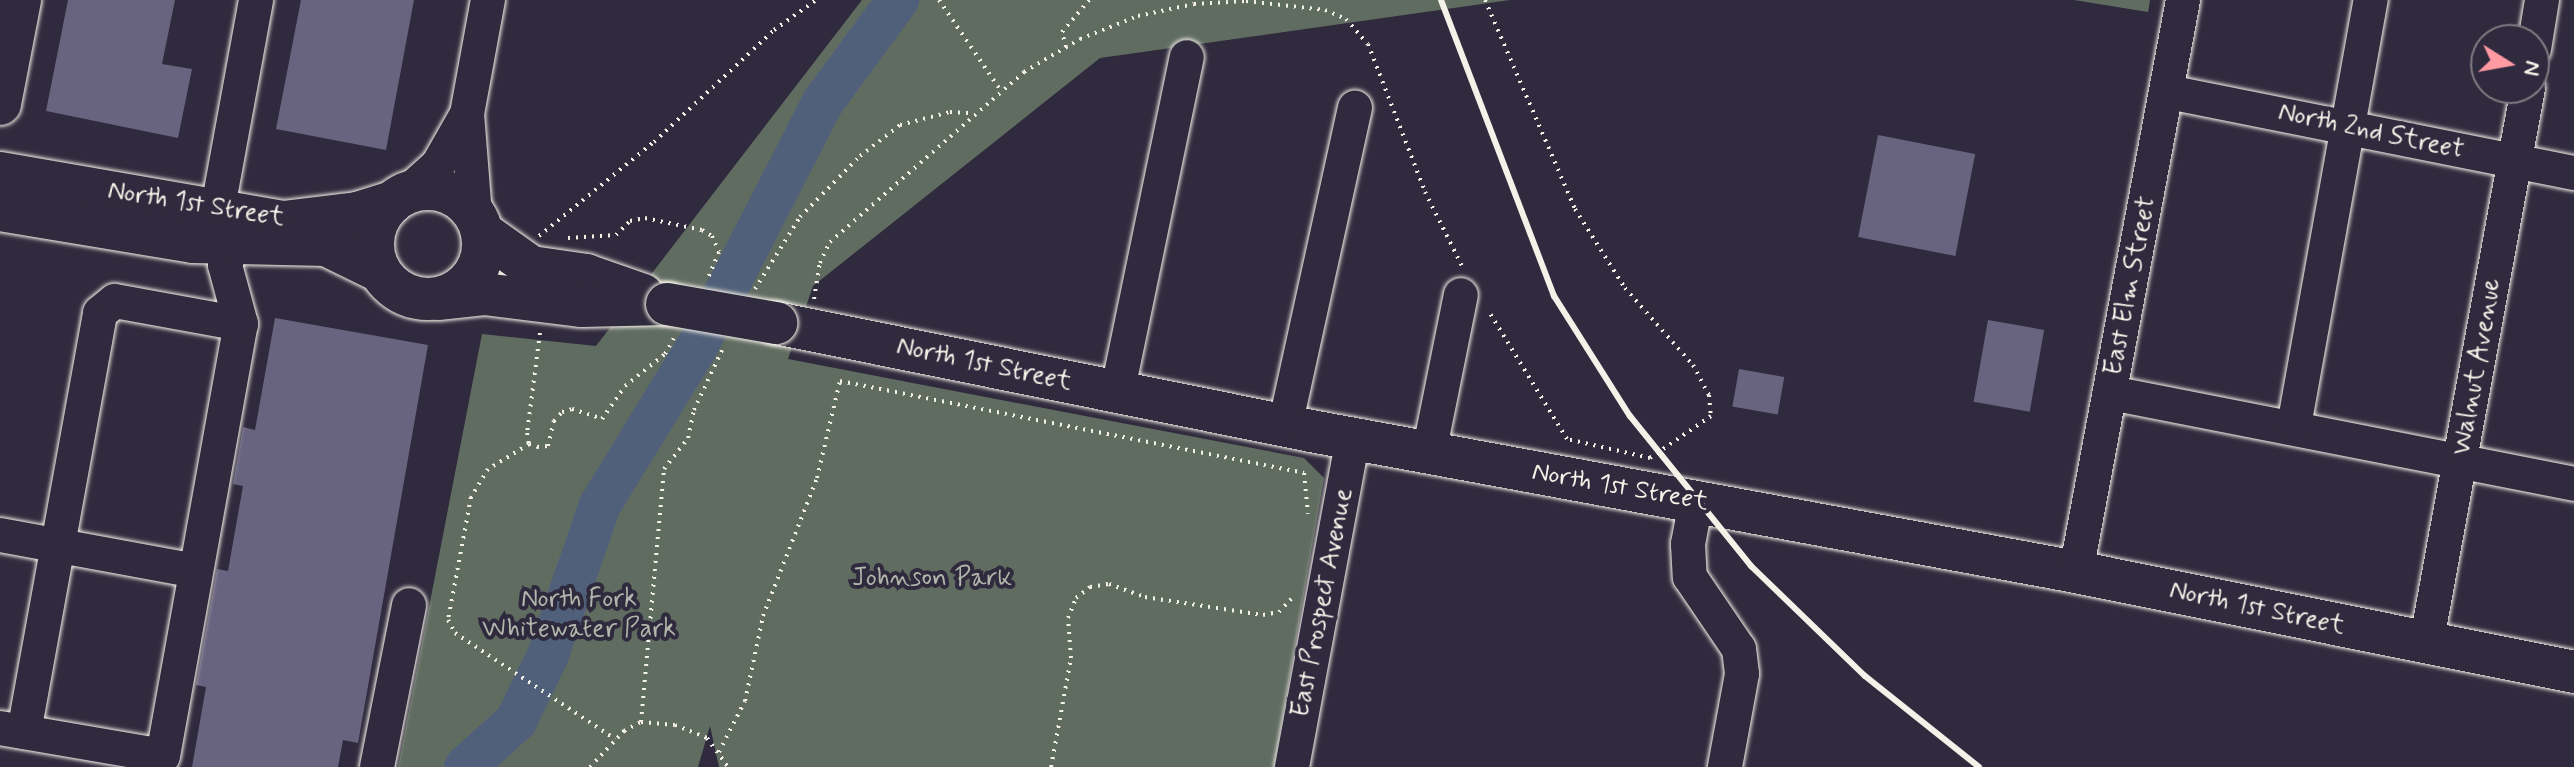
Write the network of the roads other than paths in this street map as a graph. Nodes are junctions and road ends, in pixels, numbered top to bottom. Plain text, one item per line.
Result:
1 (20, 0) edge
2 (256, 0) edge
3 (488, 0) edge
4 (2183, 0) edge
5 (2371, 0) edge
6 (2542, 0) edge
7 (2538, 24) edge
8 (1187, 57) dead end
9 (2168, 92) junction
10 (0, 104) edge
11 (2525, 104) edge
12 (1355, 108) dead end
13 (467, 114) junction
14 (2347, 125) junction
15 (2516, 162) junction
16 (0, 173) edge
17 (2574, 173) edge
18 (400, 197) junction
19 (0, 210) edge
20 (479, 224) junction
21 (224, 229) junction
22 (379, 271) junction
23 (1461, 295) dead end
24 (439, 299) junction
25 (667, 304) junction
26 (241, 324) junction
27 (2111, 393) junction
28 (1117, 394) junction
29 (1285, 426) junction
30 (2294, 426) junction
31 (1353, 439) junction
32 (1429, 453) junction
33 (2460, 463) junction
34 (2574, 484) edge
35 (1696, 502) junction
36 (0, 535) edge
37 (57, 546) junction
38 (196, 571) junction
39 (2076, 572) junction
40 (409, 605) dead end
41 (2426, 645) junction
42 (2574, 672) edge
43 (12, 730) edge
44 (162, 761) edge
45 (377, 767) edge
46 (1292, 767) edge
47 (1725, 767) edge

1 - 10 main road
2 - 21 street
3 - 13 street
4 - 9 street, East Elm Street
5 - 14 street
6 - 7 street
8 - 28 street
9 - 14 street, North 2nd Street
9 - 27 street, East Elm Street
11 - 15 street, Walnut Avenue
12 - 29 street
13 - 18 street
13 - 20 street
14 - 15 street, North 2nd Street
14 - 30 street
15 - 17 street, North 2nd Street
15 - 33 street, Walnut Avenue
16 - 21 main road, North 1st Street
18 - 20 main road
18 - 21 main road, North 1st Street
18 - 22 main road
19 - 21 main road, North 1st Street
20 - 24 main road
20 - 25 main road, North 1st Street
21 - 22 main road, North 1st Street
21 - 26 street
22 - 24 main road
23 - 32 street
24 - 25 main road, North 1st Street
25 - 28 main road, North 1st Street, bridge
26 - 37 street
26 - 38 street
27 - 30 street
27 - 39 street, East Elm Street
28 - 29 main road, North 1st Street
29 - 31 main road, North 1st Street
30 - 33 street
31 - 32 main road, North 1st Street
31 - 46 street, East Prospect Avenue
32 - 35 main road, North 1st Street
33 - 34 street
33 - 41 street, Walnut Avenue
35 - 39 main road, North 1st Street
35 - 47 street
36 - 37 street
37 - 38 street
37 - 43 street
38 - 44 street
39 - 41 main road, North 1st Street
40 - 45 street
41 - 42 main road, North 1st Street
43 - 44 street

